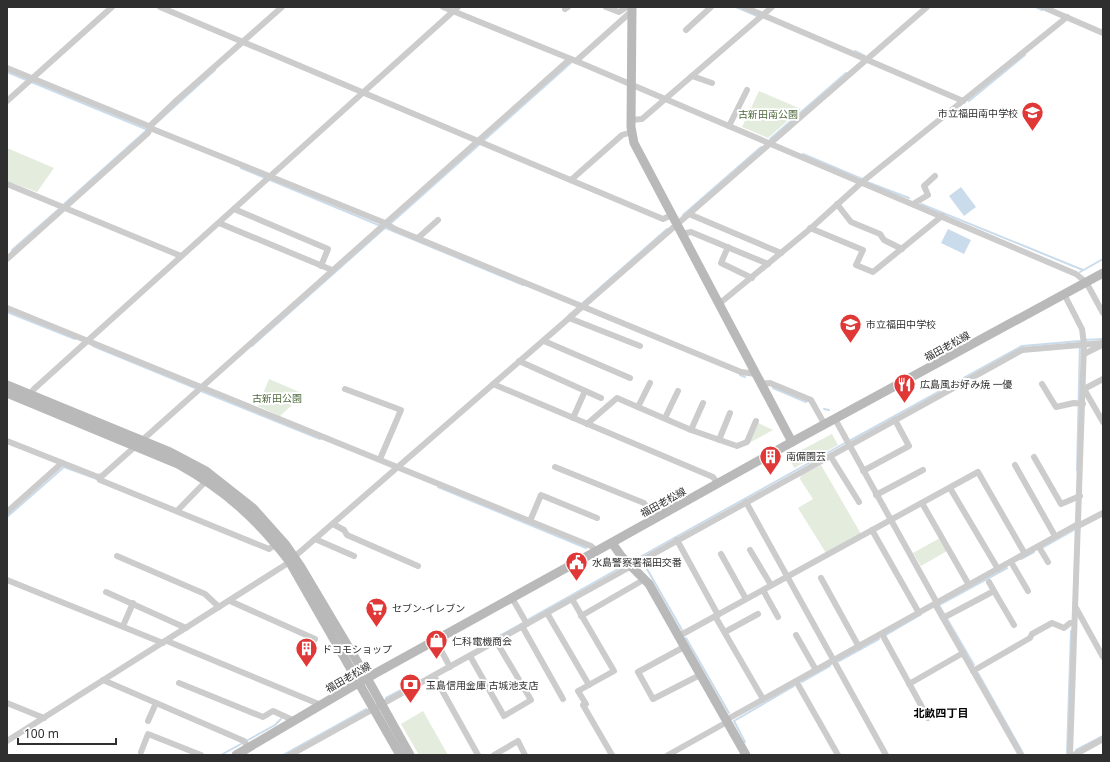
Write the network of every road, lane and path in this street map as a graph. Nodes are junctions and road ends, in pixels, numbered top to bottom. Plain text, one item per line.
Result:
1 (112, 7) edge
2 (160, 7) edge
3 (282, 7) edge
4 (443, 7) edge
5 (606, 7) edge
6 (711, 7) edge
7 (744, 7) edge
8 (772, 7) edge
9 (927, 7) edge
10 (1043, 7) edge
11 (632, 8) edge
12 (456, 9) edge
13 (763, 15) junction
14 (1067, 17) junction
15 (686, 30) dead end
16 (1103, 32) edge
17 (244, 42) junction
18 (573, 60) junction
19 (866, 60) junction
20 (7, 68) edge
21 (692, 76) junction
22 (31, 80) junction
23 (712, 84) dead end
24 (632, 85) junction
25 (747, 90) dead end
26 (362, 93) junction
27 (665, 99) junction
28 (963, 100) junction
29 (7, 101) edge
30 (631, 120) junction
31 (729, 126) junction
32 (150, 129) junction
33 (632, 132) junction
34 (481, 142) junction
35 (770, 143) junction
36 (935, 176) dead end
37 (269, 178) junction
38 (571, 180) junction
39 (861, 183) junction
40 (7, 184) edge
41 (837, 204) junction
42 (913, 204) junction
43 (62, 207) junction
44 (234, 209) junction
45 (689, 214) junction
46 (672, 216) junction
47 (942, 216) junction
48 (438, 220) dead end
49 (218, 223) junction
50 (677, 224) junction
51 (385, 225) junction
52 (810, 228) junction
53 (682, 234) junction
54 (418, 238) junction
55 (728, 247) junction
56 (902, 249) junction
57 (781, 253) junction
58 (181, 256) junction
59 (7, 259) edge
60 (768, 264) junction
61 (320, 266) junction
62 (332, 270) junction
63 (1103, 273) edge
64 (752, 278) junction
65 (1086, 282) junction
66 (1064, 294) junction
67 (719, 304) junction
68 (581, 307) junction
69 (7, 308) edge
70 (1103, 313) edge
71 (569, 318) junction
72 (544, 341) junction
73 (85, 342) junction
74 (1082, 342) junction
75 (1103, 344) edge
76 (640, 346) dead end
77 (1084, 354) junction
78 (519, 361) junction
79 (756, 374) junction
80 (630, 378) dead end
81 (1103, 379) edge
82 (650, 383) dead end
83 (493, 384) junction
84 (761, 384) junction
85 (1042, 384) dead end
86 (7, 385) edge
87 (204, 387) junction
88 (1084, 388) junction
89 (345, 389) dead end
90 (585, 392) junction
91 (678, 392) dead end
92 (7, 393) edge
93 (30, 395) junction
94 (601, 398) dead end
95 (703, 403) dead end
96 (1081, 403) junction
97 (638, 407) junction
98 (730, 413) dead end
99 (573, 418) junction
100 (665, 418) junction
101 (835, 419) junction
102 (895, 420) junction
103 (756, 421) dead end
104 (1103, 422) edge
105 (587, 424) junction
106 (825, 424) junction
107 (691, 430) junction
108 (719, 440) junction
109 (7, 441) edge
110 (792, 442) junction
111 (138, 443) junction
112 (849, 446) junction
113 (831, 457) junction
114 (1034, 457) dead end
115 (380, 459) junction
116 (62, 463) junction
117 (1015, 465) dead end
118 (396, 466) junction
119 (555, 467) dead end
120 (923, 470) dead end
121 (863, 471) junction
122 (99, 478) junction
123 (207, 480) junction
124 (718, 484) junction
125 (950, 488) junction
126 (876, 495) junction
127 (1077, 497) junction
128 (746, 502) junction
129 (859, 502) dead end
130 (922, 503) junction
131 (177, 511) junction
132 (7, 512) edge
133 (1103, 513) edge
134 (598, 518) dead end
135 (530, 520) junction
136 (654, 520) junction
137 (890, 520) junction
138 (333, 524) junction
139 (1076, 525) junction
140 (872, 530) junction
141 (1055, 536) junction
142 (315, 539) junction
143 (677, 540) junction
144 (612, 543) junction
145 (276, 544) junction
146 (1039, 547) junction
147 (750, 550) dead end
148 (597, 552) junction
149 (721, 554) dead end
150 (1025, 554) junction
151 (117, 556) dead end
152 (354, 556) dead end
153 (292, 559) junction
154 (1011, 562) junction
155 (1048, 562) dead end
156 (418, 566) dead end
157 (631, 566) junction
158 (998, 570) junction
159 (787, 576) junction
160 (821, 578) dead end
161 (645, 579) junction
162 (7, 580) edge
163 (989, 582) dead end
164 (771, 585) junction
165 (969, 585) junction
166 (762, 590) junction
167 (994, 591) junction
168 (1028, 591) dead end
169 (106, 592) dead end
170 (512, 598) junction
171 (572, 599) junction
172 (746, 599) junction
173 (230, 600) junction
174 (133, 603) junction
175 (936, 604) junction
176 (217, 606) junction
177 (1075, 607) junction
178 (547, 613) junction
179 (919, 613) junction
180 (758, 614) dead end
181 (716, 615) junction
182 (582, 616) junction
183 (778, 617) dead end
184 (943, 618) junction
185 (1072, 623) junction
186 (524, 625) junction
187 (1014, 625) dead end
188 (123, 626) junction
189 (185, 627) junction
190 (724, 632) junction
191 (882, 634) junction
192 (796, 635) dead end
193 (678, 636) junction
194 (315, 639) dead end
195 (162, 641) junction
196 (436, 641) junction
197 (496, 641) junction
198 (684, 647) junction
199 (859, 647) junction
200 (963, 653) junction
201 (470, 656) junction
202 (1103, 657) edge
203 (833, 661) junction
204 (450, 667) junction
205 (816, 670) junction
206 (973, 671) junction
207 (700, 675) junction
208 (434, 676) junction
209 (367, 678) junction
210 (103, 680) junction
211 (796, 681) junction
212 (358, 682) junction
213 (179, 683) dead end
214 (909, 684) junction
215 (589, 685) junction
216 (563, 699) dead end
217 (763, 699) junction
218 (7, 703) edge
219 (156, 703) junction
220 (321, 705) junction
221 (377, 707) junction
222 (42, 717) junction
223 (928, 718) dead end
224 (726, 720) junction
225 (148, 721) dead end
226 (295, 721) junction
227 (1103, 739) edge
228 (7, 741) edge
229 (246, 744) junction
230 (141, 752) dead end
231 (201, 755) edge
232 (236, 755) edge
233 (290, 755) edge
234 (400, 755) edge
235 (410, 755) edge
236 (478, 755) edge
237 (494, 755) edge
238 (525, 755) edge
239 (612, 755) edge
240 (668, 755) edge
241 (746, 755) edge
242 (838, 755) edge
243 (886, 755) edge
244 (1021, 755) edge
245 (1070, 755) edge
246 (1074, 755) edge

1 - 22 street
2 - 17 street
3 - 17 street
4 - 12 street
5 - 11 street
6 - 15 street
7 - 13 street
8 - 13 street
9 - 19 street
10 - 14 street
11 - 18 street
11 - 24 street
12 - 18 street
12 - 26 street
13 - 19 street
13 - 21 street
14 - 16 street
14 - 28 street
17 - 26 street
17 - 32 street
18 - 24 street
18 - 34 street
19 - 28 street
19 - 35 street
20 - 22 street
21 - 23 street
21 - 27 street
22 - 29 street
22 - 32 street
24 - 27 street
24 - 30 street
25 - 31 street
26 - 34 street
26 - 37 street
27 - 30 street
27 - 31 street
28 - 39 street
30 - 33 street
31 - 35 street
32 - 37 street
32 - 43 street
33 - 38 street
33 - 46 street
34 - 38 street
34 - 51 street
35 - 39 street
35 - 45 street
36 - 42 street
37 - 44 street
37 - 51 street
38 - 46 street
39 - 41 street
39 - 42 street
40 - 43 street
41 - 52 street
41 - 56 street
42 - 47 street
43 - 58 street
43 - 59 street
44 - 49 street
44 - 61 street
45 - 50 street
45 - 57 street
46 - 50 street
47 - 56 street
47 - 65 street
48 - 54 street
49 - 58 street
49 - 61 street
50 - 53 street
50 - 68 street
51 - 54 street
51 - 62 street
52 - 56 street
52 - 57 street
53 - 55 street
53 - 67 street
54 - 68 street
55 - 60 street
55 - 64 street
57 - 60 street
58 - 73 street
60 - 64 street
61 - 62 street
62 - 87 street
63 - 65 street, 福田老松線
64 - 67 street
65 - 66 street, 福田老松線
65 - 70 street
66 - 74 street
66 - 101 street, 福田老松線
67 - 79 street
68 - 71 street
68 - 79 street
69 - 73 street
71 - 72 street
71 - 76 street
72 - 78 street
72 - 80 street
73 - 87 street
73 - 93 street
74 - 75 street
74 - 77 street
74 - 102 street
75 - 77 street
77 - 88 street
78 - 83 street
78 - 90 street
79 - 84 street
81 - 88 street
82 - 97 street
83 - 99 street
83 - 118 street
84 - 106 street
84 - 110 street
85 - 96 street
86 - 93 street
87 - 111 street
87 - 115 street
88 - 96 street
88 - 104 street
89 - 115 street
90 - 94 street
90 - 99 street
91 - 100 street
92 - 111 street
93 - 111 street
95 - 107 street
96 - 127 street
97 - 100 street
97 - 105 street
98 - 108 street
99 - 105 street
100 - 107 street
101 - 106 street, 福田老松線
101 - 112 street
102 - 112 street
102 - 121 street
103 - 108 street
105 - 124 street
106 - 110 street, 福田老松線
107 - 108 street
109 - 116 street
110 - 124 street, 福田老松線
111 - 122 street
111 - 123 street
111 - 153 street
112 - 113 street
112 - 121 street
113 - 128 street
113 - 129 street
114 - 127 street
115 - 118 street
116 - 122 street
116 - 132 street
117 - 141 street
118 - 135 street
118 - 138 street
119 - 136 street
120 - 126 street
121 - 126 street
122 - 131 street
123 - 131 street
123 - 145 street
124 - 136 street, 福田老松線
125 - 130 street
125 - 150 street
125 - 158 street
126 - 137 street
127 - 139 street
128 - 143 street
128 - 159 street
130 - 137 street
130 - 165 street
131 - 145 street
133 - 139 street
134 - 135 street
135 - 148 street
136 - 144 street, 福田老松線
137 - 140 street
137 - 175 street
138 - 142 street
138 - 156 street
139 - 141 street
139 - 177 street
140 - 159 street
140 - 179 street
141 - 146 street
142 - 152 street
142 - 153 street
143 - 157 street
143 - 181 street
144 - 148 street, 福田老松線
144 - 157 street
145 - 153 street
146 - 150 street
146 - 155 street
147 - 164 street
148 - 170 street, 福田老松線
149 - 172 street
150 - 154 street
151 - 176 street
153 - 173 street
153 - 209 street
153 - 212 street
154 - 158 street
154 - 168 street
157 - 161 street
157 - 171 street
158 - 165 street
159 - 164 street
159 - 203 street
160 - 199 street
161 - 182 street
161 - 193 street
162 - 188 street
163 - 167 street
164 - 166 street
165 - 175 street
166 - 172 street
166 - 183 street
167 - 184 street
167 - 187 street
169 - 174 street
170 - 186 street
170 - 196 street, 福田老松線
171 - 178 street
171 - 182 street
172 - 181 street
173 - 176 street
173 - 194 street
174 - 188 street
174 - 189 street
175 - 179 street
175 - 184 street
176 - 189 street
177 - 185 street
177 - 202 street
178 - 186 street
178 - 215 street
179 - 191 street
180 - 190 street
181 - 190 street
181 - 193 street
182 - 215 street
184 - 200 street
185 - 206 street
185 - 245 street
186 - 197 street
186 - 216 street
188 - 195 street
189 - 195 street
190 - 217 street
191 - 199 street
191 - 214 street
192 - 205 street
193 - 198 street
195 - 210 street
195 - 220 street
196 - 204 street
196 - 209 street, 福田老松線
197 - 201 street
197 - 201 street
198 - 207 street
198 - 207 street
199 - 203 street
200 - 206 street
200 - 214 street
201 - 204 street
203 - 205 street
203 - 243 street
204 - 208 street
205 - 211 street
206 - 244 street
207 - 224 street
208 - 221 street
208 - 236 street
209 - 212 street, 福田老松線
209 - 221 street
210 - 219 street
210 - 222 street
211 - 217 street
211 - 242 street
212 - 220 street, 福田老松線
212 - 221 street
213 - 226 street
214 - 223 street
215 - 239 street
217 - 224 street
218 - 222 street
219 - 225 street
219 - 229 street
220 - 226 street, 福田老松線
221 - 233 street
221 - 234 street
221 - 235 street
222 - 228 street
224 - 240 street
224 - 241 street
226 - 229 street, 福田老松線
227 - 246 street
229 - 232 street, 福田老松線
230 - 231 street
237 - 238 street

